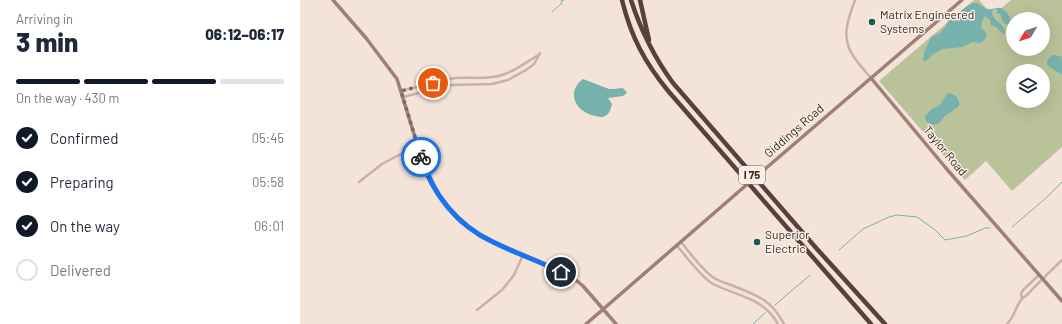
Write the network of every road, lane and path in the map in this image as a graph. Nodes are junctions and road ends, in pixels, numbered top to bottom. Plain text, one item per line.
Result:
1 (333, 0) edge
2 (622, 0) edge
3 (631, 0) edge
4 (640, 0) edge
5 (855, 0) edge
6 (962, 0) edge
7 (651, 48) junction
8 (871, 78) junction
9 (401, 91) junction
10 (403, 97) junction
11 (418, 147) junction
12 (359, 182) dead end
13 (681, 242) junction
14 (677, 246) junction
15 (523, 255) junction
16 (1062, 260) edge
17 (1039, 275) junction
18 (1042, 279) junction
19 (1022, 299) junction
20 (1062, 301) edge
21 (603, 309) junction
22 (477, 310) dead end
23 (586, 324) edge
24 (616, 324) edge
25 (778, 324) edge
26 (784, 324) edge
27 (871, 324) edge
28 (885, 324) edge
29 (1007, 324) edge

1 - 9 street
2 - 27 highway, I 75
3 - 7 highway, I 75
4 - 7 highway
5 - 8 street, Taylor Road
6 - 8 street, Giddings Road
7 - 28 highway, I 75
8 - 13 street, Giddings Road, bridge
8 - 17 street, Taylor Road
9 - 10 street
9 - 10 street
10 - 11 street
11 - 12 street
11 - 15 street
13 - 14 street, Giddings Road
13 - 26 street
14 - 21 street, Giddings Road
14 - 25 street
15 - 21 street
15 - 22 street
16 - 18 street
17 - 18 street, Taylor Road
17 - 19 street
18 - 19 street
18 - 20 street, Taylor Road
19 - 29 street
21 - 23 street, Giddings Road
21 - 24 street

